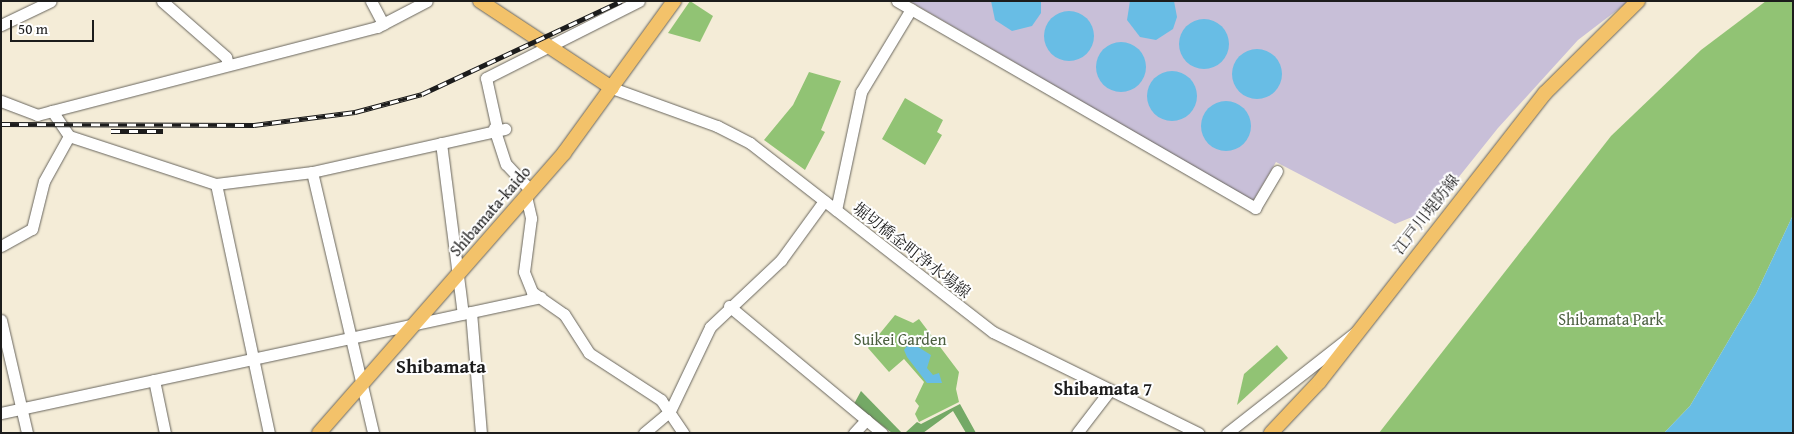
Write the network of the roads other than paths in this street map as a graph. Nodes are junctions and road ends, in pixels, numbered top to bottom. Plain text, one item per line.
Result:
1 (51, 1) edge
2 (162, 1) edge
3 (371, 1) edge
4 (426, 1) edge
5 (480, 1) edge
6 (639, 1) edge
7 (674, 1) edge
8 (897, 1) edge
9 (1638, 1) edge
10 (911, 9) junction
11 (383, 24) junction
12 (1, 25) edge
13 (547, 46) junction
14 (228, 64) junction
15 (612, 88) junction
16 (1, 101) edge
17 (52, 111) junction
18 (498, 128) junction
19 (69, 136) junction
20 (441, 143) junction
21 (1277, 171) dead end
22 (312, 172) junction
23 (216, 184) junction
24 (529, 194) junction
25 (824, 201) junction
26 (836, 210) junction
27 (1, 246) edge
28 (457, 275) junction
29 (541, 297) junction
30 (729, 306) junction
31 (467, 313) junction
32 (1, 320) edge
33 (416, 323) junction
34 (1357, 331) junction
35 (352, 337) junction
36 (253, 359) junction
37 (154, 380) junction
38 (362, 383) junction
39 (1110, 390) junction
40 (22, 408) junction
41 (670, 411) junction
42 (1, 413) edge
43 (866, 420) junction
44 (27, 433) edge
45 (165, 433) edge
46 (269, 433) edge
47 (319, 433) edge
48 (373, 433) edge
49 (481, 433) edge
50 (644, 433) edge
51 (683, 433) edge
52 (854, 433) edge
53 (882, 433) edge
54 (1077, 433) edge
55 (1198, 433) edge
56 (1227, 433) edge
57 (1271, 433) edge

1 - 12 street
2 - 14 street
3 - 11 street
4 - 11 street
5 - 13 main road
6 - 13 street
7 - 15 main road, Shibamata-kaido
8 - 10 street
9 - 34 main road, 江戸川堤防線
10 - 21 street
10 - 26 street
11 - 14 street
13 - 15 main road
13 - 18 street
14 - 17 street
15 - 24 main road, Shibamata-kaido
15 - 25 street, 堀切橋金町浄水場線
16 - 17 street
17 - 19 street
18 - 20 street
18 - 24 street
19 - 23 street
19 - 27 street
20 - 22 street
20 - 28 street
22 - 23 street
22 - 35 street
23 - 36 street
24 - 28 main road, Shibamata-kaido
24 - 29 street
25 - 26 street, 堀切橋金町浄水場線
25 - 30 street
26 - 39 street, 堀切橋金町浄水場線
28 - 31 street
28 - 33 main road, Shibamata-kaido
29 - 31 street
29 - 41 street
30 - 41 street
30 - 43 street
31 - 33 street
31 - 49 street
32 - 40 street
33 - 35 street
33 - 38 main road, Shibamata-kaido
34 - 56 street, 江戸川堤防線
34 - 57 main road
35 - 36 street
35 - 38 street
36 - 37 street
36 - 46 street
37 - 40 street
37 - 45 street
38 - 47 main road, Shibamata-kaido
38 - 48 street
39 - 54 street
39 - 55 street, 堀切橋金町浄水場線
40 - 42 street
40 - 44 street
41 - 50 street
41 - 51 street
43 - 52 street
43 - 53 street

